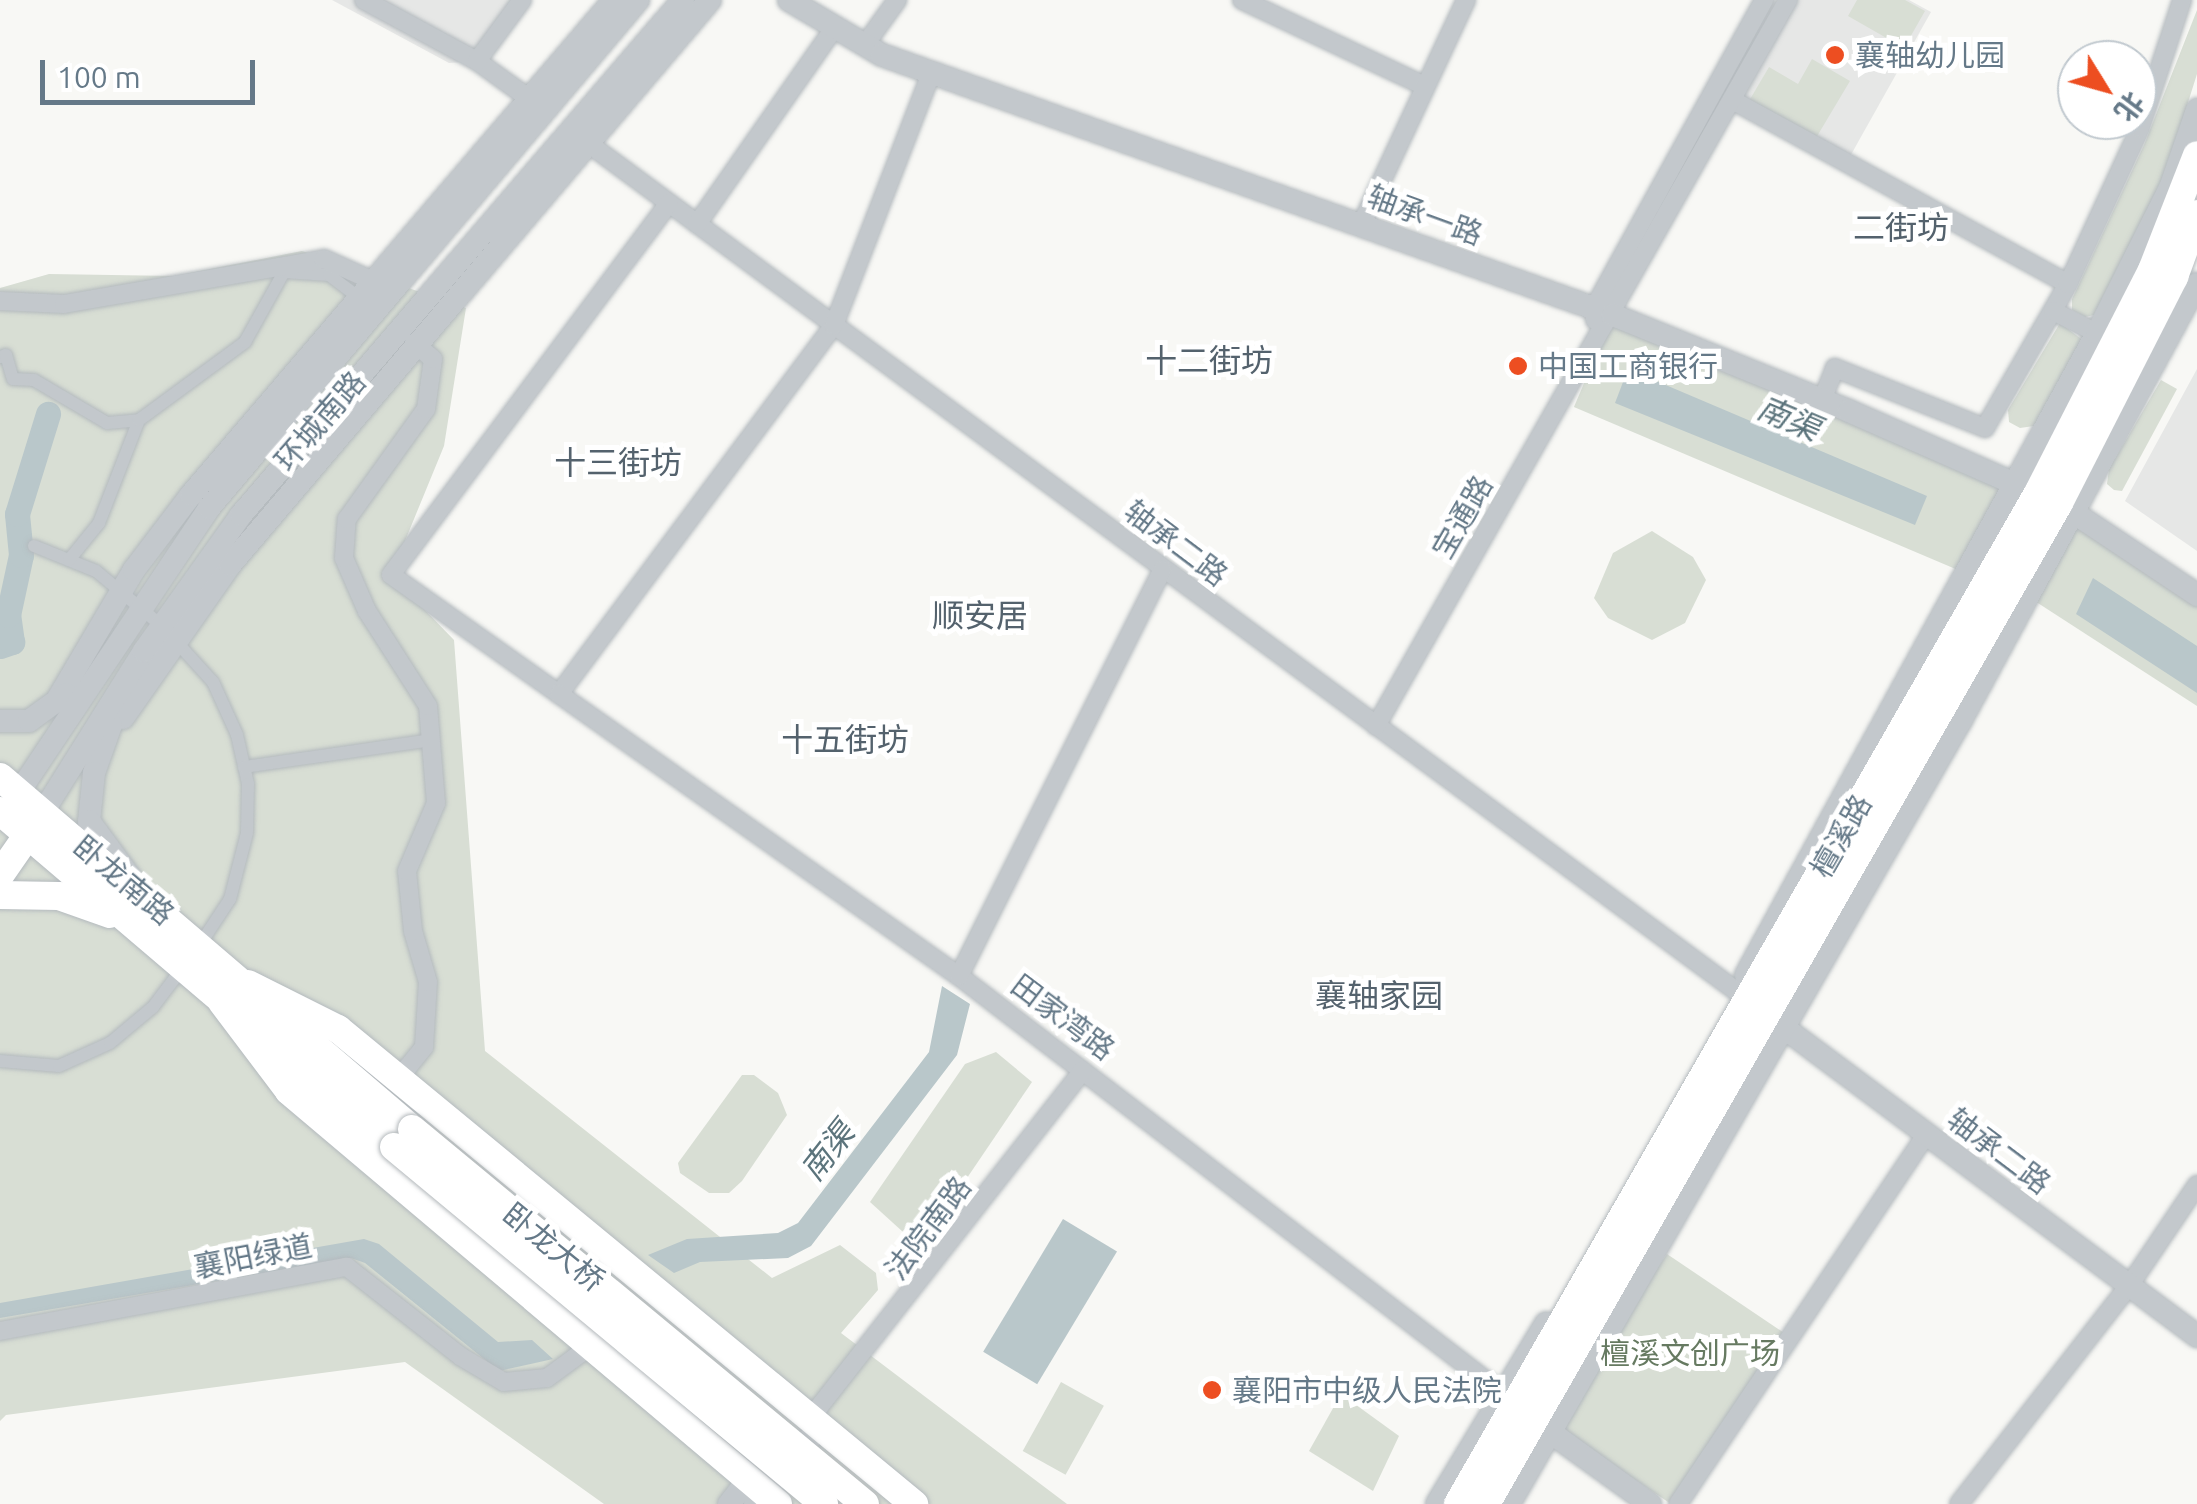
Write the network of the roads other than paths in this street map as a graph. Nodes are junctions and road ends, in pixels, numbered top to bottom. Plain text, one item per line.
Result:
1 (364, 0) edge
2 (522, 0) edge
3 (614, 0) edge
4 (638, 0) edge
5 (683, 0) edge
6 (710, 0) edge
7 (789, 0) edge
8 (896, 0) edge
9 (1242, 0) edge
10 (1466, 0) edge
11 (1764, 0) edge
12 (1788, 0) edge
13 (2182, 0) edge
14 (832, 30) junction
15 (864, 46) junction
16 (477, 61) junction
17 (931, 73) junction
18 (1425, 86) junction
19 (1732, 100) junction
20 (538, 105) junction
21 (2197, 110) edge
22 (580, 137) junction
23 (2188, 166) edge
24 (668, 202) junction
25 (2197, 214) edge
26 (697, 224) junction
27 (1362, 224) junction
28 (2174, 278) edge
29 (2068, 284) junction
30 (365, 289) junction
31 (0, 300) edge
32 (2053, 311) junction
33 (1604, 312) junction
34 (834, 325) junction
35 (2098, 333) junction
36 (414, 343) junction
37 (0, 357) edge
38 (1822, 400) junction
39 (139, 420) junction
40 (2048, 499) junction
41 (209, 508) junction
42 (241, 516) junction
43 (162, 533) junction
44 (34, 546) dead end
45 (70, 560) junction
46 (230, 565) junction
47 (1162, 570) junction
48 (121, 591) junction
49 (2197, 595) edge
50 (138, 608) junction
51 (170, 634) junction
52 (101, 669) junction
53 (559, 694) junction
54 (121, 695) junction
55 (57, 700) junction
56 (0, 721) edge
57 (1376, 726) junction
58 (430, 740) junction
59 (104, 745) junction
60 (244, 767) junction
61 (5, 803) edge
62 (36, 824) junction
63 (0, 875) edge
64 (0, 896) edge
65 (148, 899) junction
66 (126, 919) junction
67 (201, 944) junction
68 (183, 968) junction
69 (959, 976) junction
70 (248, 984) junction
71 (222, 1002) junction
72 (1758, 1007) junction
73 (0, 1061) edge
74 (1083, 1070) junction
75 (399, 1078) junction
76 (1926, 1134) junction
77 (403, 1138) junction
78 (2197, 1184) edge
79 (2129, 1286) junction
80 (0, 1331) edge
81 (2197, 1336) edge
82 (589, 1347) junction
83 (1527, 1413) junction
84 (812, 1417) junction
85 (707, 1446) junction
86 (761, 1495) edge
87 (728, 1504) edge
88 (824, 1504) edge
89 (865, 1504) edge
90 (914, 1504) edge
91 (1437, 1504) edge
92 (1458, 1504) edge
93 (1486, 1504) edge
94 (1509, 1504) edge
95 (1650, 1504) edge
96 (1678, 1504) edge
97 (1959, 1504) edge

1 - 16 street
2 - 16 street
3 - 20 street
4 - 20 street, 环城南路
5 - 22 street, 环城南路
6 - 22 street
7 - 14 street, 轴承一路
8 - 15 street
9 - 18 street
10 - 18 street
11 - 33 street
12 - 19 street
13 - 29 street
14 - 15 street, 轴承一路
14 - 26 street
15 - 17 street, 轴承一路
16 - 20 street
17 - 27 street, 轴承一路
17 - 34 street
18 - 27 street
19 - 29 street
19 - 33 street
20 - 30 street
20 - 41 street, 环城南路
21 - 23 street
22 - 24 street, 轴承二路
22 - 36 street
22 - 42 street, 环城南路
23 - 28 main road, 檀溪路
23 - 35 street
24 - 26 street, 轴承二路
24 - 53 street, 田家湾路
25 - 28 main road, 檀溪路
26 - 34 street, 轴承二路
27 - 33 street, 轴承一路
28 - 35 street
28 - 40 main road, 檀溪路
28 - 40 street
29 - 32 street
30 - 31 street
30 - 39 street
30 - 43 street
32 - 35 street
32 - 38 street
33 - 38 street, 轴承一路
33 - 57 street, 宝通路
34 - 47 street, 轴承二路
34 - 53 street
35 - 40 street
36 - 46 street
36 - 58 street
37 - 39 street
38 - 40 street, 轴承一路
39 - 45 street
40 - 49 street, 轴承一路
40 - 72 main road, 檀溪路
40 - 72 street
41 - 43 street
41 - 50 street, 环城南路
42 - 46 street
42 - 51 street, 环城南路
43 - 48 street
44 - 45 street
45 - 48 street
46 - 51 street
47 - 57 street, 轴承二路
47 - 69 street
48 - 50 street
48 - 55 street
50 - 51 street
50 - 52 street, 环城南路
51 - 54 street, 环城南路
51 - 59 street
51 - 60 street
52 - 55 street
52 - 61 street, 环城南路
53 - 69 street, 田家湾路
54 - 59 street
54 - 62 street, 环城南路
55 - 56 street
57 - 72 street, 轴承二路
58 - 60 street
58 - 75 street
59 - 65 street
60 - 67 street
61 - 62 main road, 卧龙南路
62 - 63 main road, 环城南路
62 - 65 main road, 卧龙南路
62 - 66 main road, 卧龙南路
64 - 66 main road
65 - 67 main road, 卧龙南路
66 - 68 main road, 卧龙南路
67 - 68 street
67 - 70 main road, 卧龙南路
68 - 71 main road, 卧龙南路
68 - 73 street
69 - 74 street, 田家湾路
70 - 75 main road
70 - 77 main road, 卧龙大桥
71 - 77 main road, 卧龙大桥
71 - 82 main road
72 - 76 street, 轴承二路
72 - 83 main road, 檀溪路
72 - 83 street
74 - 83 street, 田家湾路
74 - 84 street, 法院南路
75 - 84 main road
76 - 79 street, 轴承二路
76 - 96 street
77 - 88 main road, 卧龙大桥, bridge
77 - 89 main road, 卧龙大桥, bridge
78 - 79 street
79 - 81 street, 轴承二路
79 - 97 street
80 - 82 street, 襄阳绿道
82 - 85 main road
83 - 91 street
83 - 92 main road, 檀溪路
83 - 93 main road, 檀溪路
83 - 94 street
83 - 95 street, 田家湾路
84 - 86 street
84 - 90 main road
85 - 86 main road
85 - 87 street
86 - 87 street

